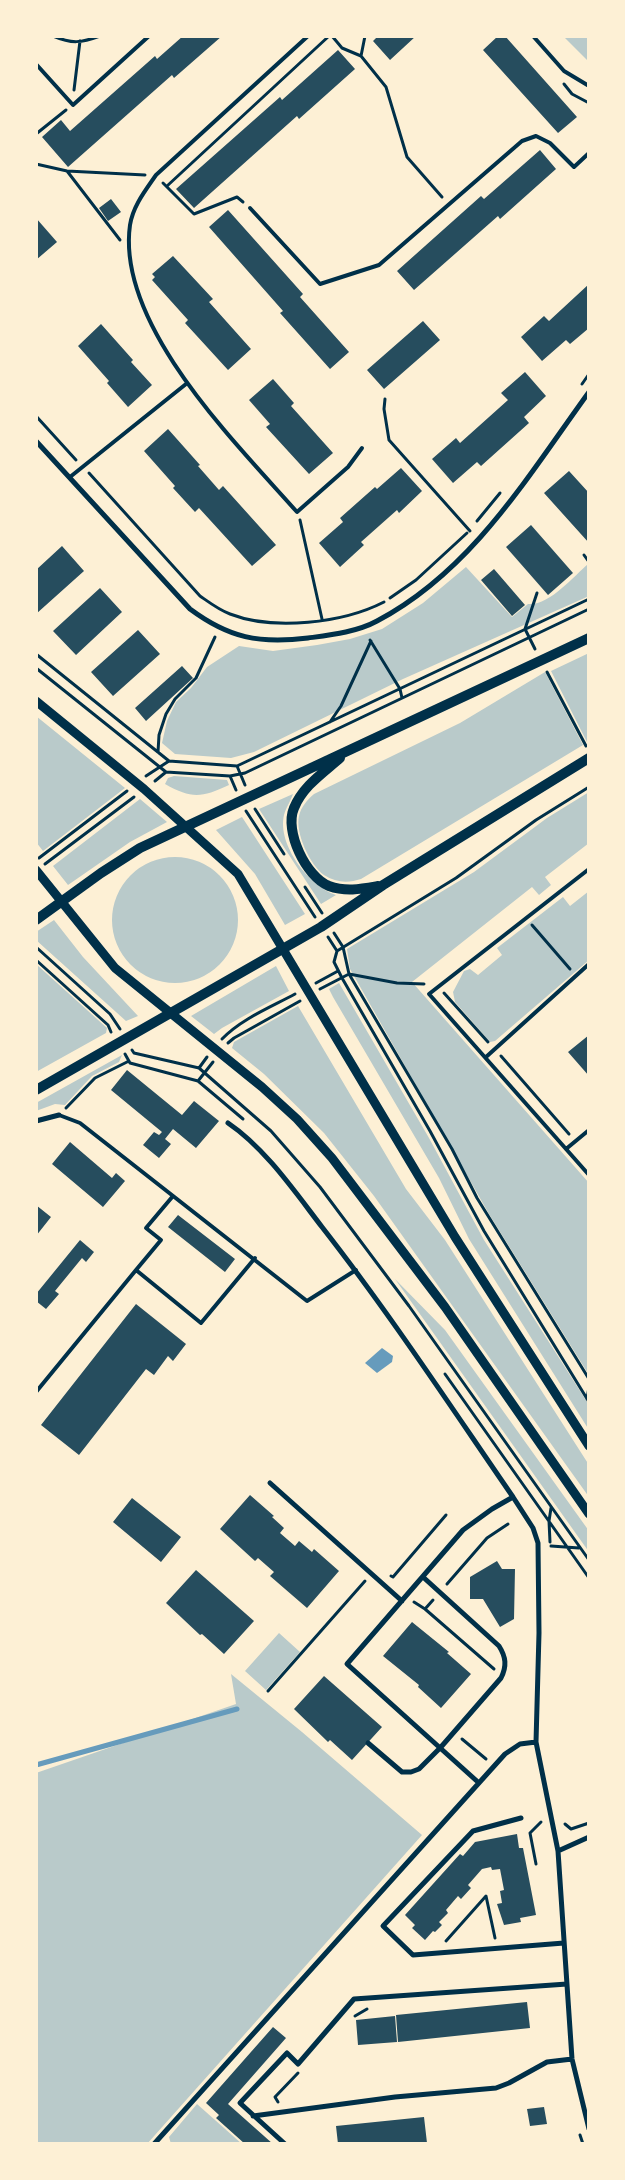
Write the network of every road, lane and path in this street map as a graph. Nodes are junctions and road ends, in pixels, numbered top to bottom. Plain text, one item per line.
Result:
1 (54, 36) edge
2 (100, 36) edge
3 (149, 36) edge
4 (308, 36) edge
5 (330, 36) edge
6 (365, 36) edge
7 (533, 36) edge
8 (80, 41) junction
9 (361, 56) junction
10 (36, 64) edge
11 (589, 86) edge
12 (73, 104) junction
13 (36, 134) edge
14 (589, 153) edge
15 (36, 164) edge
16 (67, 170) junction
17 (156, 175) junction
18 (167, 186) junction
19 (449, 205) junction
20 (250, 208) joint
21 (130, 253) junction
22 (589, 374) edge
23 (186, 384) junction
24 (577, 390) dead end
25 (589, 392) edge
26 (385, 399) dead end
27 (36, 416) edge
28 (36, 441) edge
29 (362, 448) dead end
30 (83, 466) junction
31 (70, 477) junction
32 (501, 492) dead end
33 (297, 512) junction
34 (470, 530) junction
35 (584, 555) dead end
36 (589, 562) edge
37 (537, 593) dead end
38 (589, 599) edge
39 (589, 609) edge
40 (322, 619) junction
41 (362, 626) junction
42 (525, 629) junction
43 (215, 637) dead end
44 (530, 637) junction
45 (589, 638) edge
46 (370, 640) junction
47 (36, 654) edge
48 (542, 661) junction
49 (36, 668) edge
50 (400, 689) junction
51 (402, 698) junction
52 (36, 701) edge
53 (330, 722) junction
54 (353, 748) junction
55 (589, 751) edge
56 (158, 752) junction
57 (589, 758) edge
58 (169, 761) dead end
59 (237, 766) dead end
60 (166, 772) junction
61 (230, 776) junction
62 (589, 787) edge
63 (144, 790) junction
64 (241, 801) junction
65 (187, 828) junction
66 (40, 868) edge
67 (589, 869) edge
68 (383, 885) junction
69 (61, 902) junction
70 (526, 918) junction
71 (36, 920) edge
72 (321, 927) junction
73 (283, 948) junction
74 (337, 951) junction
75 (589, 964) edge
76 (349, 974) junction
77 (576, 976) junction
78 (342, 978) junction
79 (439, 986) junction
80 (311, 994) junction
81 (173, 1013) junction
82 (494, 1049) junction
83 (134, 1053) dead end
84 (220, 1053) junction
85 (486, 1056) junction
86 (198, 1068) dead end
87 (204, 1073) junction
88 (198, 1081) dead end
89 (36, 1090) edge
90 (59, 1115) junction
91 (36, 1121) edge
92 (228, 1123) dead end
93 (589, 1130) edge
94 (576, 1141) junction
95 (566, 1149) junction
96 (589, 1175) edge
97 (173, 1196) junction
98 (255, 1258) junction
99 (136, 1270) junction
100 (356, 1270) junction
101 (589, 1379) edge
102 (589, 1387) edge
103 (36, 1392) edge
104 (588, 1401) edge
105 (589, 1446) edge
106 (270, 1483) dead end
107 (513, 1497) junction
108 (589, 1514) edge
109 (446, 1515) dead end
110 (508, 1524) dead end
111 (550, 1546) dead end
112 (580, 1548) junction
113 (589, 1560) edge
114 (372, 1574) junction
115 (423, 1577) junction
116 (440, 1592) junction
117 (402, 1601) junction
118 (409, 1607) dead end
119 (425, 1609) junction
120 (495, 1671) dead end
121 (268, 1691) dead end
122 (454, 1732) junction
123 (536, 1742) junction
124 (368, 1743) dead end
125 (441, 1747) junction
126 (477, 1752) dead end
127 (479, 1783) junction
128 (521, 1818) dead end
129 (551, 1818) junction
130 (589, 1822) edge
131 (589, 1837) edge
132 (558, 1851) junction
133 (536, 1864) dead end
134 (564, 1943) junction
135 (497, 1949) junction
136 (435, 1953) junction
137 (567, 1984) junction
138 (369, 2008) dead end
139 (349, 2020) dead end
140 (572, 2059) junction
141 (302, 2068) dead end
142 (275, 2097) dead end
143 (253, 2116) junction
144 (589, 2129) edge
145 (154, 2144) edge
146 (286, 2144) edge

1 - 8 path
2 - 8 path
3 - 12 lane
4 - 17 lane
5 - 9 path
5 - 18 path
6 - 9 path
7 - 11 lane
8 - 12 path
9 - 19 path
10 - 12 lane
12 - 13 path
14 - 19 lane
15 - 16 path
16 - 17 path
16 - 21 path
17 - 18 path
17 - 21 lane
18 - 20 path
19 - 20 lane
21 - 23 lane
22 - 24 path
23 - 30 lane
23 - 33 lane
25 - 41 street
26 - 34 path
27 - 30 path
28 - 31 street
29 - 33 lane
30 - 31 lane
30 - 40 path
31 - 41 street
32 - 34 path
33 - 40 path
34 - 40 path
35 - 36 path
37 - 42 path
38 - 42 path
39 - 44 path
41 - 46 path
42 - 44 path
42 - 50 path
43 - 56 path
44 - 48 path
44 - 51 path
45 - 48 main road
46 - 50 path
46 - 53 path
47 - 56 path
48 - 54 main road
48 - 55 path
49 - 60 path
50 - 51 path
50 - 53 path
51 - 61 path
52 - 63 street
53 - 59 path
54 - 64 main road
54 - 68 main road
56 - 58 path
57 - 68 main road
60 - 61 path
60 - 63 path
61 - 64 path
62 - 74 path
63 - 65 street
63 - 66 path
64 - 65 main road
64 - 72 path
65 - 69 main road
65 - 73 street
66 - 69 street
67 - 70 lane
68 - 72 main road
69 - 71 main road
69 - 81 street
70 - 77 path
70 - 79 lane
72 - 73 main road
72 - 74 path
73 - 80 street
73 - 81 main road
74 - 78 path
75 - 77 lane
76 - 78 path
76 - 79 path
76 - 101 path
77 - 82 lane
78 - 80 path
78 - 104 path
79 - 82 path
79 - 85 lane
80 - 84 path
80 - 105 street
81 - 84 street
81 - 89 main road
82 - 85 lane
82 - 94 path
83 - 90 path
84 - 87 path
84 - 108 street
85 - 95 lane
86 - 87 path
87 - 88 path
87 - 112 path
90 - 91 street
90 - 97 lane
92 - 100 street
93 - 94 lane
94 - 95 lane
95 - 96 lane
97 - 98 lane
97 - 99 lane
98 - 99 lane
98 - 100 lane
99 - 103 lane
100 - 107 street
102 - 104 path
106 - 114 street
107 - 115 street
107 - 123 street
109 - 114 path
110 - 116 path
111 - 112 path
112 - 113 path
114 - 117 street
114 - 121 path
115 - 116 street
115 - 117 street
116 - 119 path
116 - 122 street
117 - 125 street
118 - 119 path
119 - 120 path
122 - 125 street
122 - 126 path
123 - 127 street
123 - 129 street
124 - 125 street
125 - 127 street
127 - 145 street
128 - 136 street
129 - 130 path
129 - 132 street
129 - 133 path
131 - 132 street
132 - 134 street
134 - 135 street
134 - 137 street
135 - 136 street
135 - 136 path
137 - 140 street
137 - 143 street
138 - 139 path
140 - 143 street
140 - 144 street
141 - 142 path
143 - 146 street

